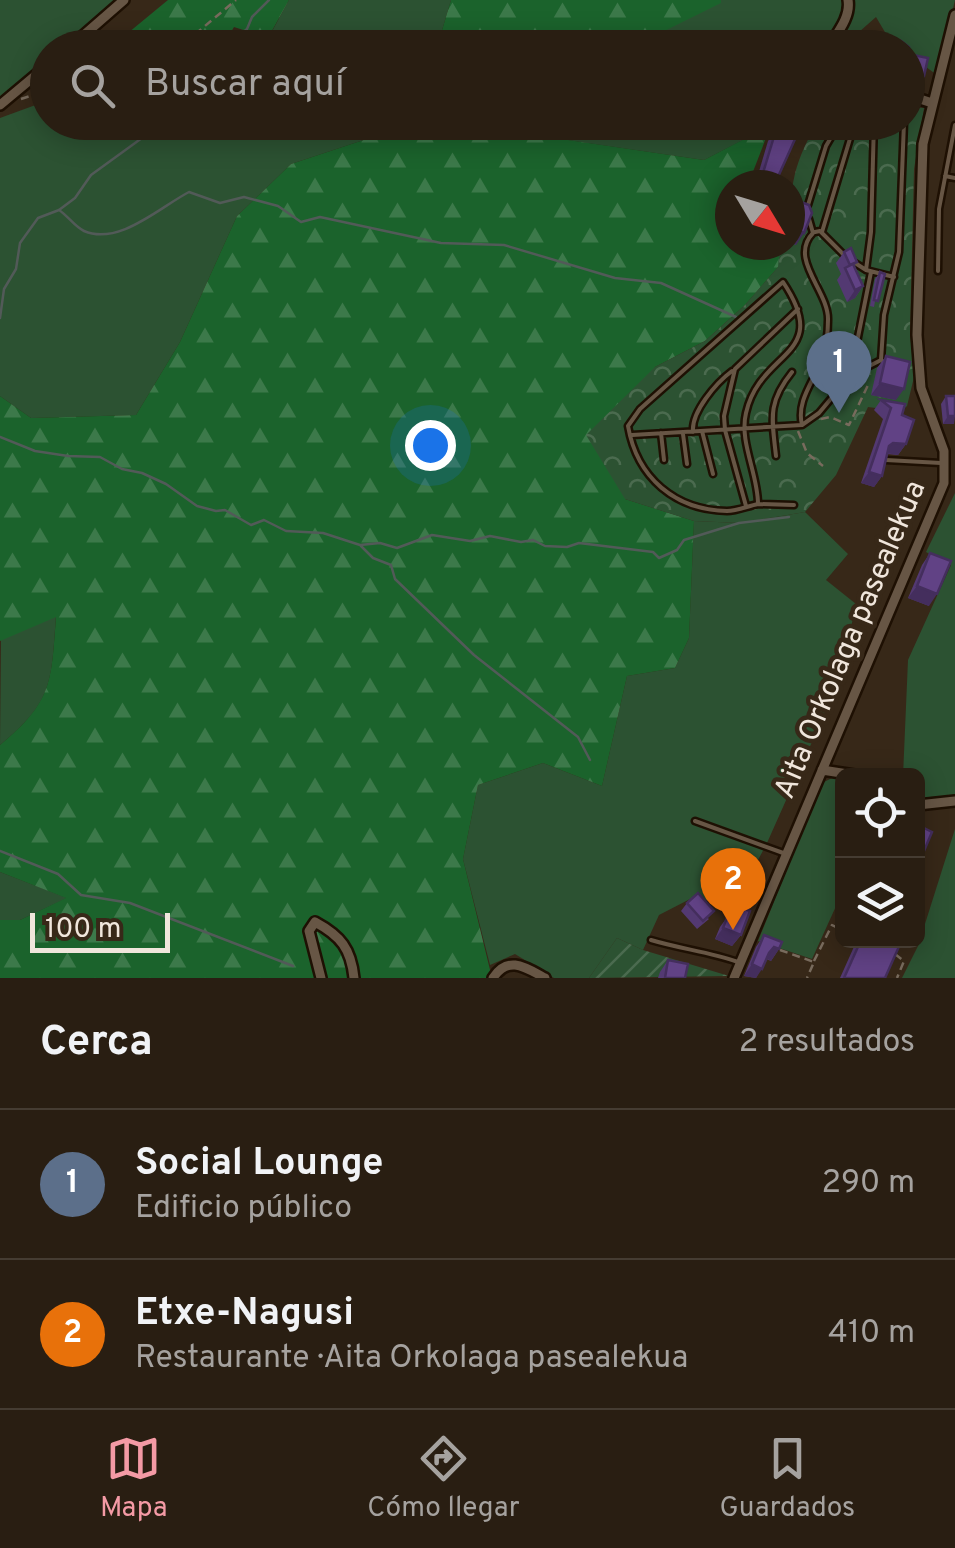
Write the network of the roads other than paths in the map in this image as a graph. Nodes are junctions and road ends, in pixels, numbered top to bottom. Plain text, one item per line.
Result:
1 (124, 0) edge
2 (848, 0) edge
3 (955, 15) edge
4 (90, 30) edge
5 (839, 30) edge
6 (30, 80) edge
7 (925, 101) edge
8 (932, 103) junction
9 (0, 105) edge
10 (955, 128) edge
11 (925, 135) edge
12 (830, 140) edge
13 (850, 140) edge
14 (874, 140) edge
15 (903, 140) edge
16 (924, 140) edge
17 (948, 158) junction
18 (955, 159) edge
19 (945, 176) junction
20 (955, 178) edge
21 (822, 232) junction
22 (813, 233) junction
23 (868, 271) junction
24 (938, 272) dead end
25 (894, 277) junction
26 (798, 309) junction
27 (855, 352) dead end
28 (881, 360) junction
29 (887, 364) edge
30 (735, 369) junction
31 (792, 372) dead end
32 (800, 425) junction
33 (772, 427) junction
34 (744, 429) junction
35 (724, 430) junction
36 (702, 431) junction
37 (693, 432) junction
38 (683, 433) junction
39 (661, 434) junction
40 (630, 435) junction
41 (950, 450) edge
42 (776, 456) dead end
43 (664, 460) dead end
44 (886, 460) edge
45 (687, 464) dead end
46 (945, 464) junction
47 (713, 474) dead end
48 (955, 475) edge
49 (944, 482) junction
50 (758, 504) junction
51 (746, 506) junction
52 (794, 506) dead end
53 (822, 770) junction
54 (835, 772) edge
55 (955, 801) edge
56 (925, 804) edge
57 (695, 821) dead end
58 (786, 854) junction
59 (652, 940) dead end
60 (741, 962) junction
61 (320, 978) edge
62 (354, 978) edge
63 (493, 978) edge
64 (545, 978) edge
65 (734, 978) edge

1 - 4 street
2 - 5 street
3 - 8 street, Aita Orkolaga pasealekua
6 - 9 street
7 - 8 street
8 - 11 street, Aita Orkolaga pasealekua
10 - 17 lane
12 - 22 lane
13 - 21 lane
14 - 23 lane
15 - 25 lane
16 - 41 street, Aita Orkolaga pasealekua
17 - 18 lane
17 - 19 lane
19 - 20 lane
19 - 24 lane
21 - 22 lane
21 - 23 lane
22 - 32 lane
23 - 25 lane
23 - 27 lane
25 - 28 lane
26 - 30 lane
26 - 34 lane
26 - 40 lane
28 - 29 lane
28 - 32 lane
30 - 35 lane
30 - 37 lane
31 - 33 lane
32 - 33 lane
33 - 34 lane
33 - 42 lane
34 - 35 lane
34 - 50 lane
35 - 36 lane
35 - 51 lane
36 - 37 lane
36 - 47 lane
37 - 38 lane
38 - 39 lane
38 - 45 lane
39 - 40 lane
39 - 43 lane
40 - 51 lane
41 - 46 street, Aita Orkolaga pasealekua
44 - 46 lane
46 - 49 street, Aita Orkolaga pasealekua
48 - 49 street
49 - 53 street, Aita Orkolaga pasealekua
50 - 51 lane
50 - 52 lane
53 - 54 street
53 - 58 street, Aita Orkolaga pasealekua
55 - 56 street
57 - 58 lane
58 - 60 street, Aita Orkolaga pasealekua
59 - 60 lane
60 - 65 street, Aita Orkolaga pasealekua
61 - 62 street
63 - 64 street

